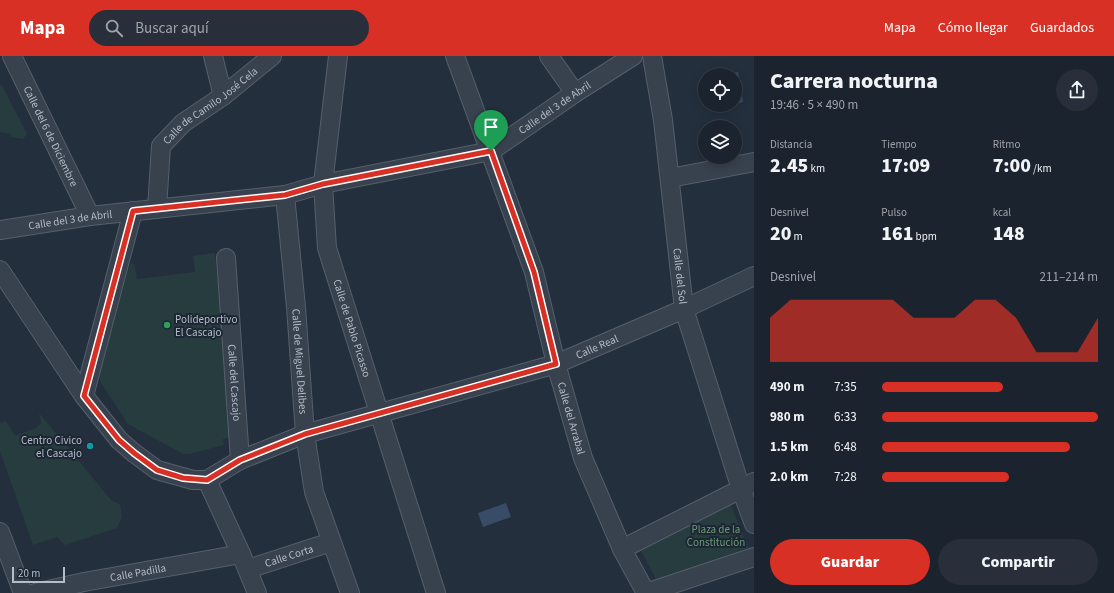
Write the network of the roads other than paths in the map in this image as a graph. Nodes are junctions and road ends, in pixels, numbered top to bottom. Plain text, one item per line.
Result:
1 (12, 56) edge
2 (213, 56) edge
3 (272, 56) edge
4 (338, 56) edge
5 (455, 56) edge
6 (549, 56) edge
7 (633, 56) edge
8 (652, 56) edge
9 (574, 93) junction
10 (222, 96) junction
11 (491, 151) junction
12 (754, 162) edge
13 (670, 178) junction
14 (323, 184) junction
15 (285, 195) junction
16 (157, 209) junction
17 (133, 211) junction
18 (90, 216) junction
19 (0, 230) edge
20 (226, 258) dead end
21 (0, 270) edge
22 (754, 276) edge
23 (684, 309) junction
24 (556, 364) junction
25 (84, 396) junction
26 (380, 413) junction
27 (305, 434) junction
28 (240, 460) junction
29 (207, 480) junction
30 (748, 485) edge
31 (754, 524) edge
32 (0, 532) edge
33 (331, 542) junction
34 (622, 549) junction
35 (754, 557) edge
36 (244, 562) junction
37 (23, 593) edge
38 (35, 593) edge
39 (257, 593) edge
40 (350, 593) edge
41 (436, 593) edge
42 (646, 593) edge

1 - 18 street, Calle del 6 de Diciembre
2 - 10 street
3 - 10 street, Calle de Camilo José Cela
4 - 14 street, Calle de Pablo Picasso
5 - 11 street, Calle del Arrabal
6 - 9 street
7 - 9 street, Calle del 3 de Abril
8 - 13 street, Calle del Sol
9 - 11 street, Calle del 3 de Abril
10 - 16 street, Calle de Camilo José Cela
11 - 14 street, Calle del 3 de Abril
11 - 24 street, Calle del Arrabal
12 - 13 street
13 - 23 street, Calle del Sol
14 - 15 street, Calle del 3 de Abril
14 - 26 street, Calle de Pablo Picasso
15 - 16 street, Calle del 3 de Abril
15 - 27 street, Calle de Miguel Delibes
16 - 17 street, Calle del 3 de Abril
17 - 18 street, Calle del 3 de Abril
17 - 25 street
18 - 19 street, Calle del 3 de Abril
20 - 28 street, Calle del Cascajo
21 - 25 street
22 - 23 street, Calle Real
23 - 24 street, Calle Real
23 - 30 street, Calle del Sol
24 - 26 street, Calle Real
24 - 34 street, Calle del Arrabal
25 - 29 street
26 - 27 street, Calle Real
26 - 41 street, Calle de Pablo Picasso
27 - 28 street, Calle Real
27 - 33 street, Calle de Miguel Delibes
28 - 29 street, Calle Real
29 - 36 street
30 - 31 street
30 - 34 street
32 - 37 street
33 - 36 street, Calle Corta
33 - 40 street, Calle de Miguel Delibes
34 - 42 street
35 - 42 street
36 - 38 street, Calle Padilla
36 - 39 street

